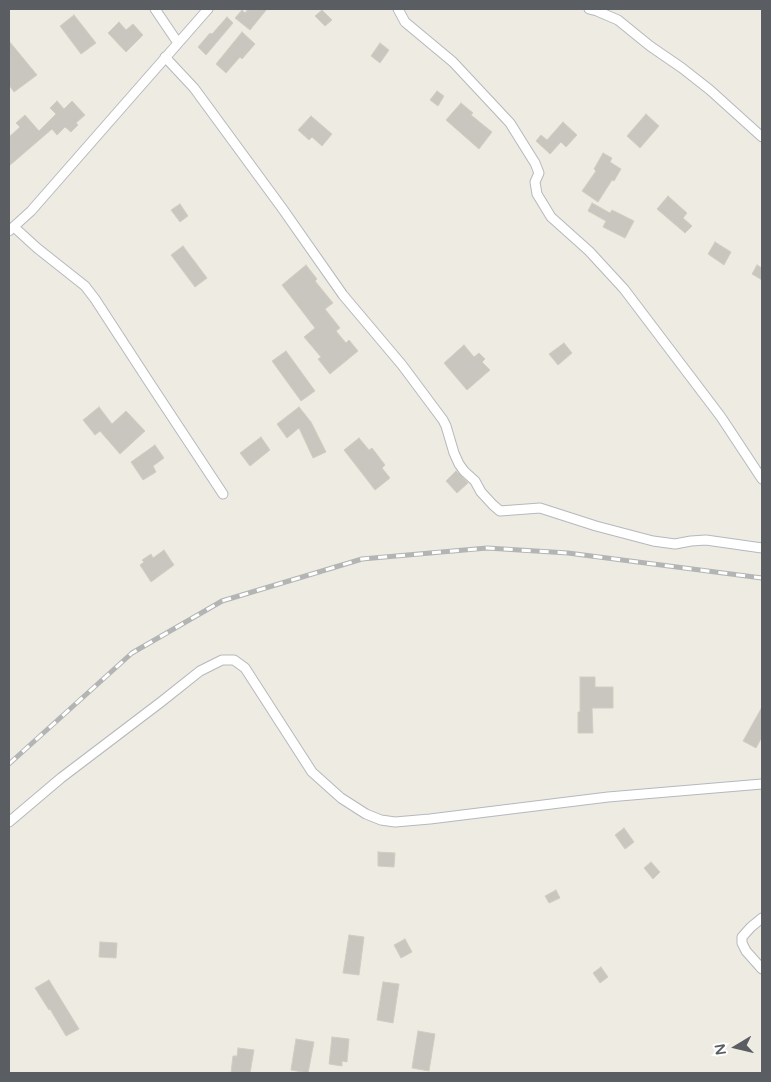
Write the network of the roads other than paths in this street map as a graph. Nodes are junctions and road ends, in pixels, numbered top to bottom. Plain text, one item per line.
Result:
1 (155, 9) edge
2 (208, 9) edge
3 (398, 9) edge
4 (589, 9) edge
5 (178, 43) junction
6 (165, 57) junction
7 (762, 137) edge
8 (11, 229) edge
9 (762, 479) edge
10 (223, 494) dead end
11 (762, 548) edge
12 (762, 784) edge
13 (9, 822) edge
14 (762, 918) edge
15 (762, 969) edge

1 - 5 street
2 - 5 street
3 - 9 street
4 - 7 street
5 - 6 street
6 - 8 street
6 - 11 street
8 - 10 street
12 - 13 street
14 - 15 street

